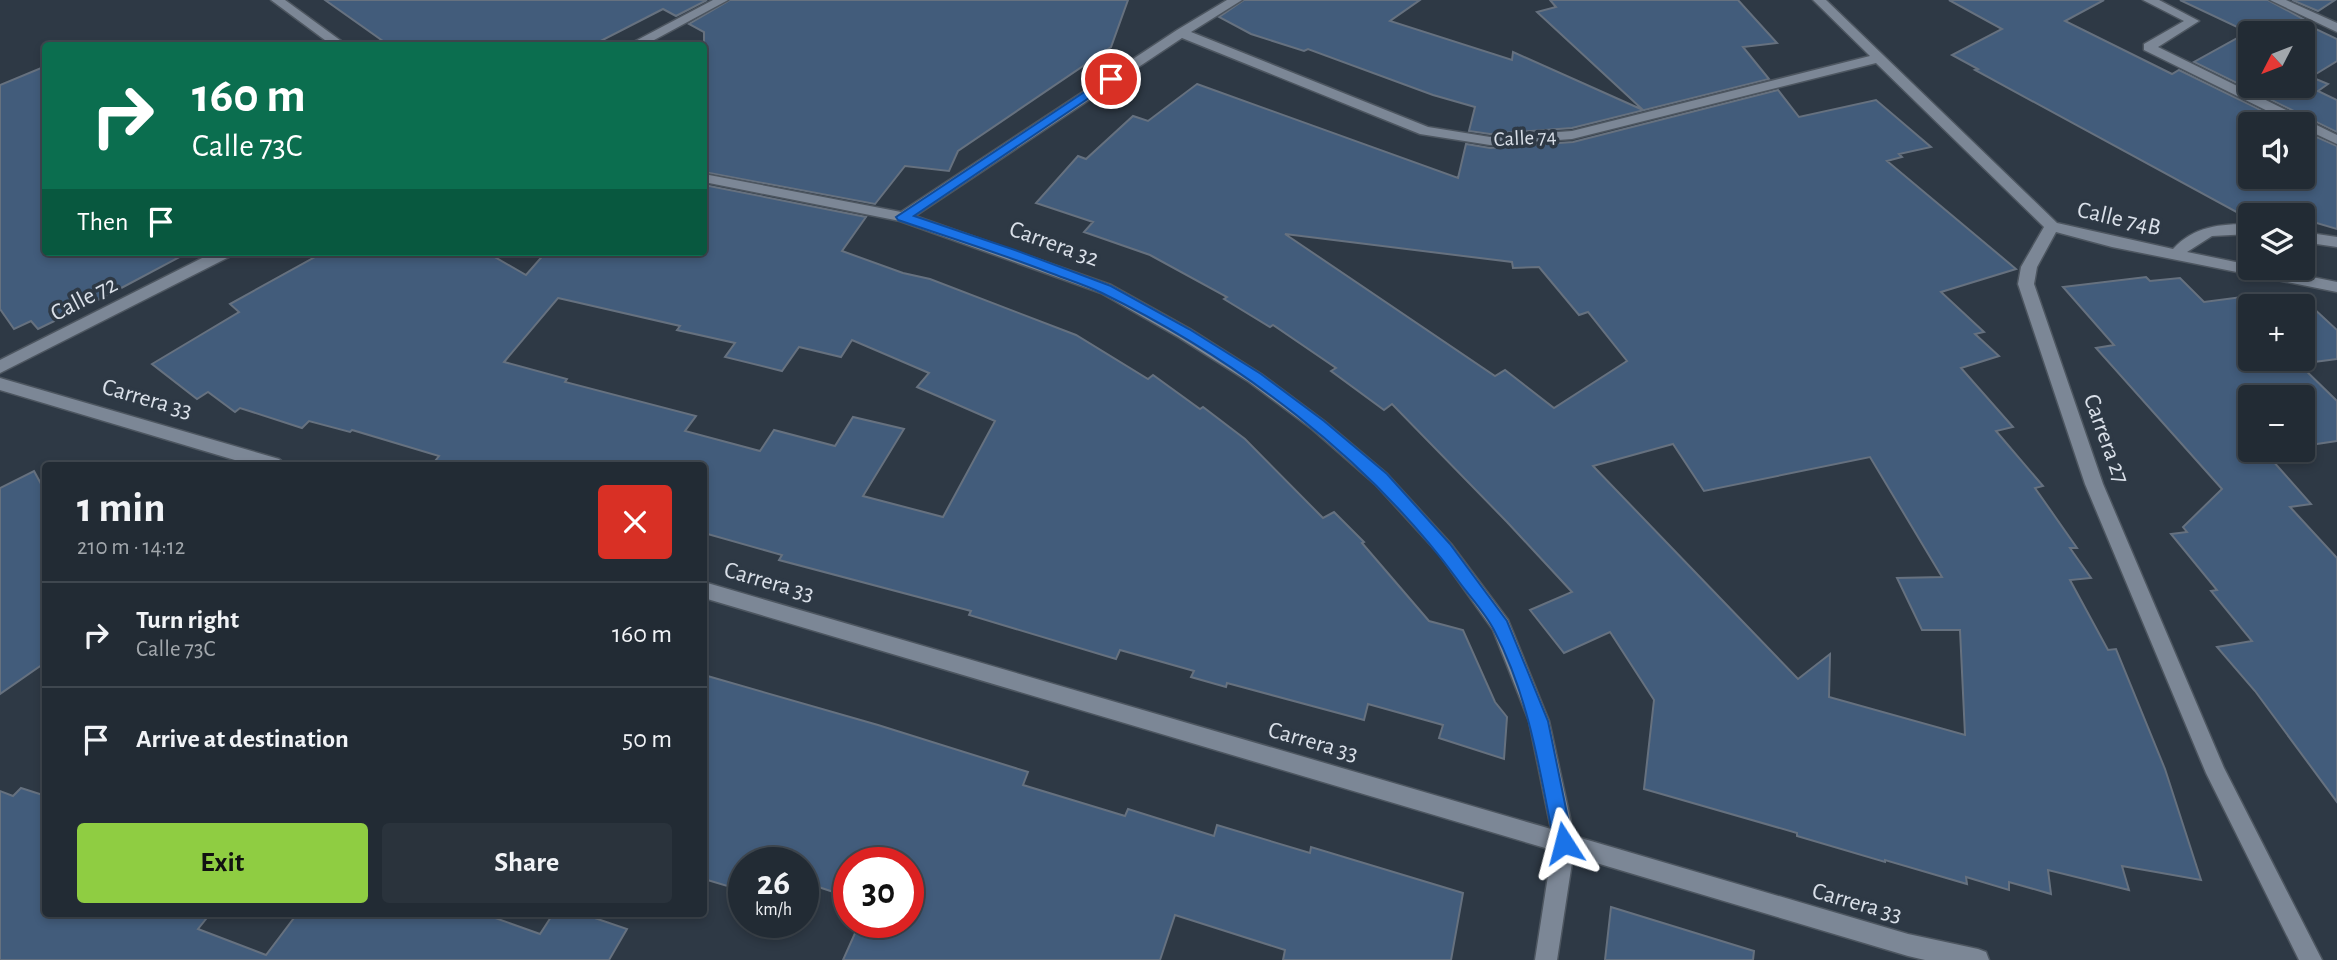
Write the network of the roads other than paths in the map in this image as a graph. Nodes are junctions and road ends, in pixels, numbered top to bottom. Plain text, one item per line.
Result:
1 (277, 0) edge
2 (722, 0) edge
3 (1236, 0) edge
4 (1819, 0) edge
5 (2149, 0) edge
6 (2276, 0) edge
7 (2337, 28) edge
8 (1181, 33) junction
9 (336, 42) edge
10 (640, 42) edge
11 (1879, 58) junction
12 (2337, 140) edge
13 (707, 179) edge
14 (903, 217) junction
15 (2052, 226) junction
16 (2238, 230) edge
17 (2315, 239) edge
18 (2337, 242) edge
19 (2176, 255) junction
20 (218, 256) edge
21 (2337, 287) edge
22 (0, 367) edge
23 (0, 384) edge
24 (265, 462) edge
25 (707, 591) edge
26 (1564, 843) junction
27 (1545, 960) edge
28 (1978, 960) edge
29 (2311, 960) edge

1 - 9 street
2 - 10 street
3 - 8 street
4 - 11 street
5 - 12 street
6 - 7 street
8 - 11 street, Calle 74
8 - 14 street
11 - 15 street
13 - 14 street, Carrera 32
14 - 26 street, Carrera 32
15 - 19 street, Calle 74B
15 - 29 street, Carrera 27
16 - 19 street, Calle 74B
17 - 18 street
19 - 21 street, Calle 74B
20 - 22 street, Calle 72
23 - 24 street, Carrera 33
25 - 26 street, Carrera 33
26 - 27 street
26 - 28 street, Carrera 33

